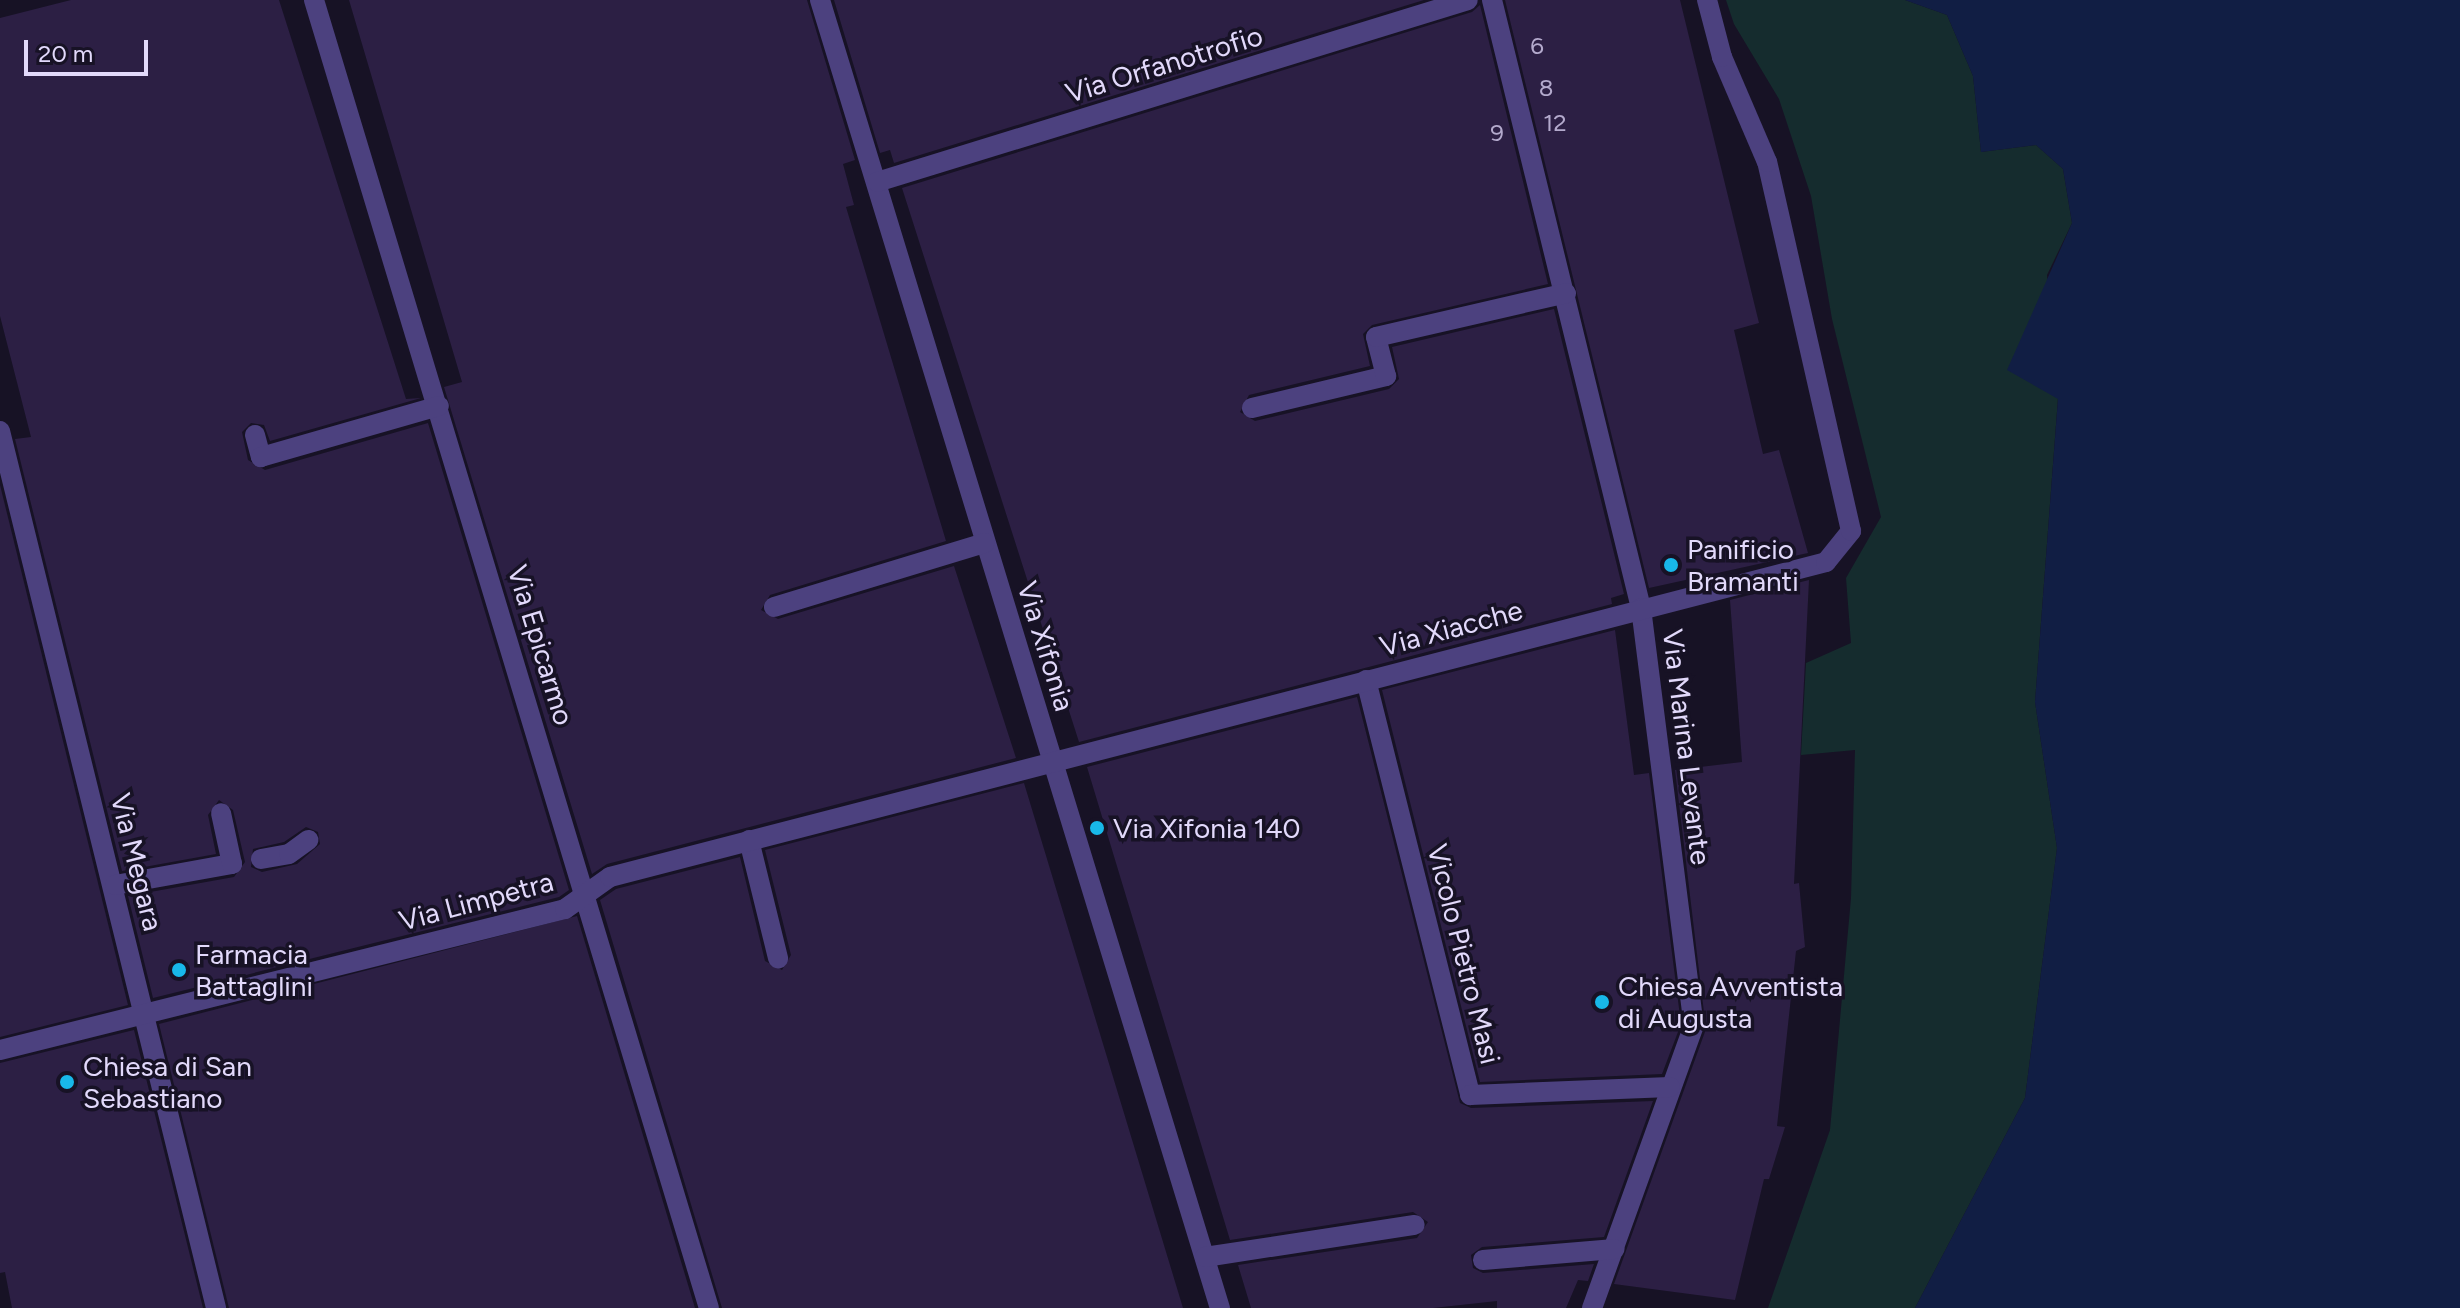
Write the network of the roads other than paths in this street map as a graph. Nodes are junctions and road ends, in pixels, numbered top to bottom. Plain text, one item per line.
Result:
1 (314, 0) edge
2 (820, 0) edge
3 (1468, 0) edge
4 (1492, 0) edge
5 (1707, 0) edge
6 (877, 182) junction
7 (1566, 293) junction
8 (439, 406) junction
9 (1252, 408) dead end
10 (0, 431) edge
11 (255, 435) dead end
12 (984, 543) junction
13 (774, 607) dead end
14 (1641, 608) junction
15 (1366, 680) junction
16 (1052, 762) junction
17 (221, 813) dead end
18 (308, 840) dead end
19 (749, 840) junction
20 (246, 861) junction
21 (115, 885) junction
22 (587, 893) junction
23 (778, 958) dead end
24 (145, 1015) junction
25 (0, 1050) edge
26 (1670, 1087) junction
27 (1415, 1225) dead end
28 (1615, 1249) junction
29 (1205, 1257) junction
30 (1483, 1260) dead end
31 (216, 1308) edge
32 (709, 1308) edge
33 (1220, 1308) edge
34 (1592, 1308) edge

1 - 8 street, Via Epicarmo
2 - 6 street, Via Xifonia
3 - 6 street, Via Orfanotrofio
4 - 7 street, Via Marina Levante
5 - 14 street, Via Xiacche
6 - 12 street, Via Xifonia
7 - 9 street
7 - 14 street, Via Marina Levante
8 - 11 street
8 - 22 street, Via Epicarmo
10 - 21 street, Via Megara
12 - 13 street
12 - 16 street, Via Xifonia
14 - 15 street, Via Xiacche
14 - 26 street, Via Marina Levante
15 - 16 street, Via Xiacche
15 - 26 street, Vicolo Pietro Masi
16 - 19 street, Via Limpetra
16 - 29 street, Via Xifonia
17 - 20 street
18 - 20 street
19 - 22 street, Via Limpetra
19 - 23 street
20 - 21 street
21 - 24 street, Via Megara
22 - 24 street, Via Limpetra
22 - 32 street, Via Epicarmo
24 - 25 street, Via Limpetra
24 - 31 street, Via Megara
26 - 28 street, Via Marina Levante
27 - 29 street
28 - 30 street
28 - 34 street, Via Marina Levante
29 - 33 street, Via Xifonia

